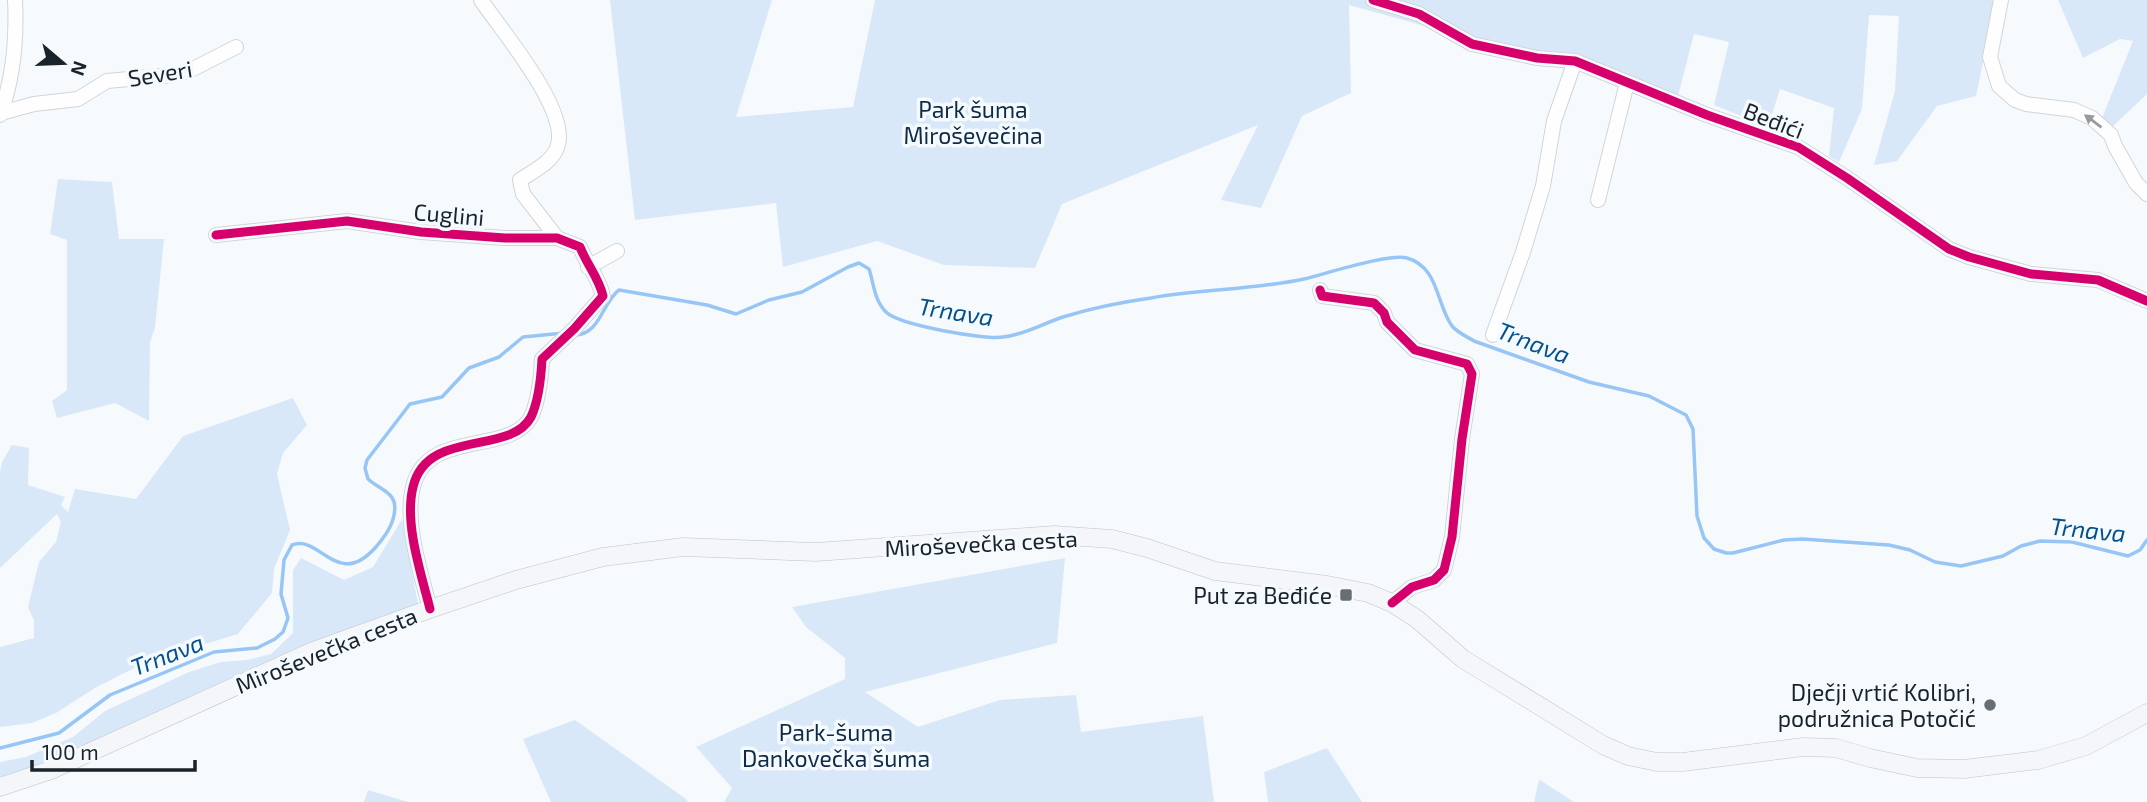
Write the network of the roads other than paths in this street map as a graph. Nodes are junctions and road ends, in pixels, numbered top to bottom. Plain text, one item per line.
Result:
1 (15, 0) edge
2 (481, 0) edge
3 (1373, 0) edge
4 (2001, 0) edge
5 (236, 47) dead end
6 (1575, 61) junction
7 (1627, 83) junction
8 (1, 114) edge
9 (2147, 194) edge
10 (1598, 200) dead end
11 (216, 234) dead end
12 (557, 238) junction
13 (617, 251) dead end
14 (588, 267) junction
15 (1320, 290) dead end
16 (2147, 301) edge
17 (1493, 335) dead end
18 (1392, 603) junction
19 (430, 609) junction
20 (2147, 713) edge
21 (0, 787) edge

1 - 8 street
2 - 12 street
3 - 6 street, Beđići
9 -> 4 street
5 - 8 street, Severi
6 - 7 street, Beđići
6 - 17 street
7 - 10 street
7 - 16 street, Beđići
11 - 12 street, Cuglini
12 - 14 street
13 - 14 street
14 - 19 street
15 - 18 street
18 - 19 main road, Miroševečka cesta
18 - 20 main road, Miroševečka cesta
19 - 21 main road, Miroševečka cesta

